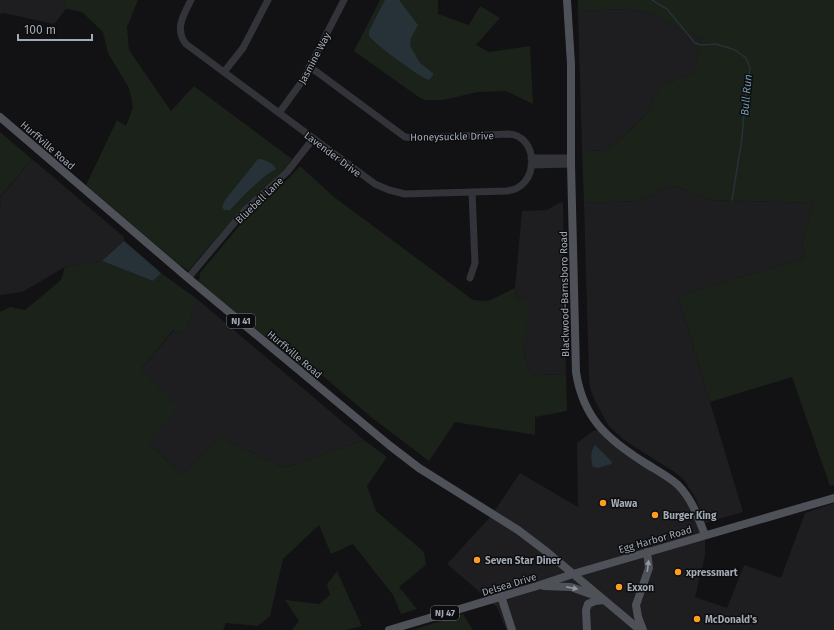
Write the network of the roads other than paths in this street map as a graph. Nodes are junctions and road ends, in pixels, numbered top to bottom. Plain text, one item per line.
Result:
1 (192, 0) edge
2 (268, 0) edge
3 (344, 0) edge
4 (568, 0) edge
5 (309, 67) junction
6 (224, 72) junction
7 (279, 113) junction
8 (0, 116) edge
9 (313, 139) junction
10 (570, 161) junction
11 (531, 162) junction
12 (472, 192) junction
13 (188, 278) junction
14 (470, 278) dead end
15 (834, 498) edge
16 (705, 536) junction
17 (647, 552) junction
18 (573, 574) junction
19 (537, 586) junction
20 (501, 596) junction
21 (605, 600) junction
22 (389, 630) edge
23 (512, 630) edge
24 (587, 630) edge
25 (640, 630) edge
26 (643, 630) edge

1 - 6 street, Lavender Drive
2 - 6 street
3 - 5 street, Jasmine Way
4 - 10 main road, Blackwood-Barnsboro Road
5 - 7 street, Jasmine Way
5 - 11 street, Honeysuckle Drive
6 - 7 street, Lavender Drive
7 - 9 street, Lavender Drive
8 - 13 main road, Hurffville Road / NJ 41
9 - 12 street, Lavender Drive
9 - 13 street, Bluebell Lane
10 - 11 street
10 - 16 main road, Blackwood-Barnsboro Road
11 - 12 street, Lavender Drive
12 - 14 street
13 - 18 main road, Hurffville Road / NJ 41
15 - 16 main road, Egg Harbor Road
16 - 17 main road, Egg Harbor Road
17 - 18 main road, Egg Harbor Road
26 -> 17 main road
18 - 19 main road, Delsea Drive / NJ 47
18 - 21 main road, NJ 47
19 - 20 main road, Delsea Drive / NJ 47
19 -> 21 main road, NJ 47
20 - 22 main road, Delsea Drive / NJ 47
20 - 23 main road
21 - 24 main road
21 - 25 main road, NJ 47

